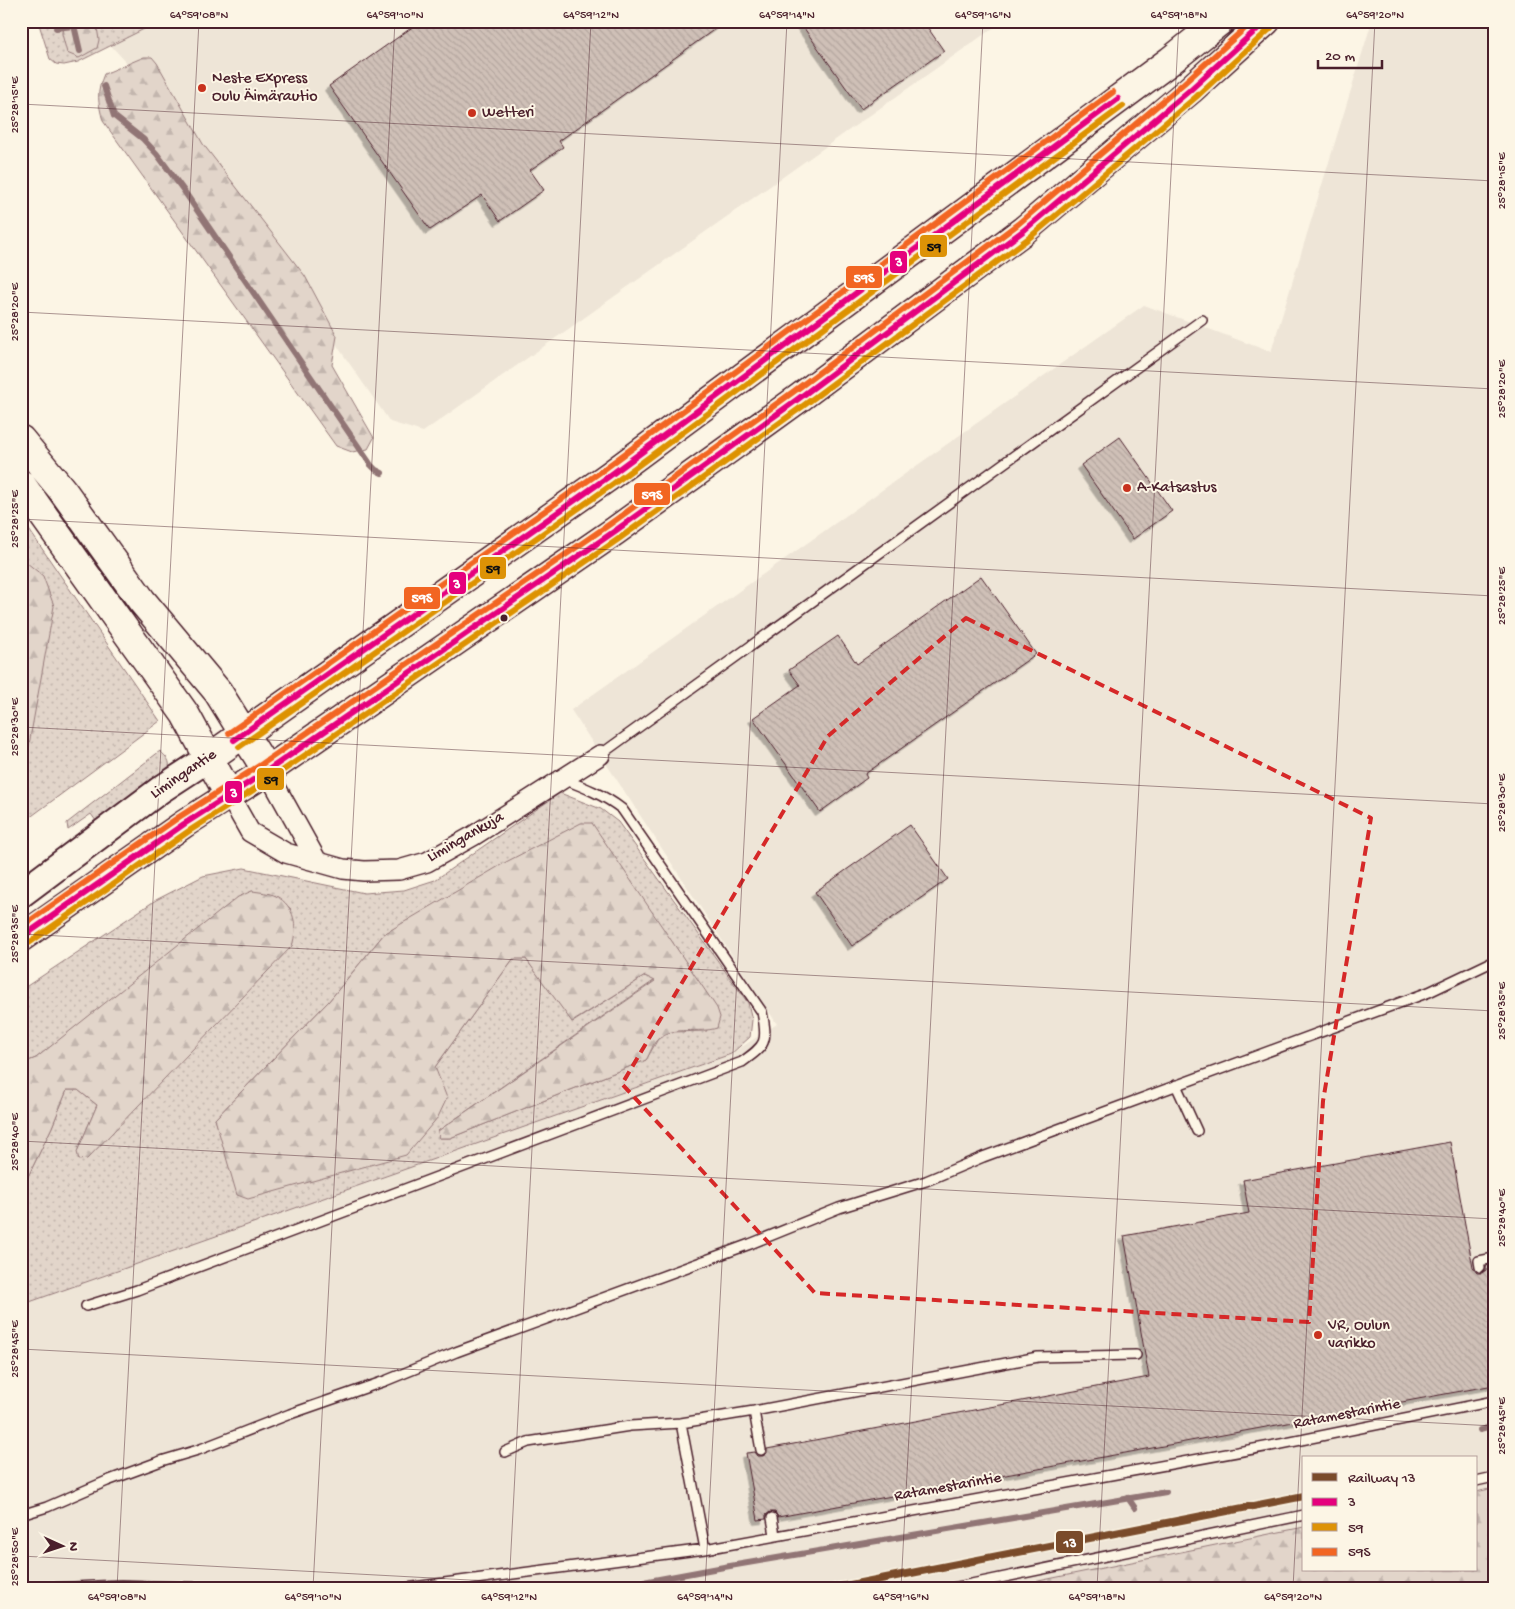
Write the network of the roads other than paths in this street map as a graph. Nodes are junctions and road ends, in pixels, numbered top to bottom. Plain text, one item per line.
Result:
1 (1220, 21) edge
2 (1266, 21) edge
3 (1202, 320) dead end
4 (21, 440) edge
5 (21, 484) edge
6 (244, 734) junction
7 (600, 755) joint
8 (209, 758) junction
9 (267, 771) junction
10 (563, 779) junction
11 (229, 795) junction
12 (317, 861) junction
13 (21, 894) edge
14 (21, 938) edge
15 (1494, 961) edge
16 (1176, 1085) junction
17 (1197, 1131) dead end
18 (1494, 1258) edge
19 (1480, 1267) dead end
20 (86, 1306) dead end
21 (1136, 1355) dead end
22 (1494, 1401) edge
23 (754, 1411) junction
24 (681, 1423) junction
25 (761, 1450) dead end
26 (506, 1452) dead end
27 (1494, 1477) edge
28 (1478, 1481) edge
29 (1302, 1515) edge
30 (21, 1516) edge
31 (772, 1518) dead end
32 (775, 1535) junction
33 (705, 1549) junction
34 (51, 1588) edge
35 (212, 1588) edge
36 (406, 1588) edge
37 (952, 1588) edge

1 - 6 main road, Limingantie
2 - 9 main road
3 - 7 lane
4 - 6 main road
5 - 8 main road
6 - 8 main road, Limingantie
6 - 9 main road
7 - 10 street, Limingankuja
8 - 11 main road
8 - 13 main road, Limingantie
9 - 11 main road
9 - 12 street
10 - 12 street, Limingankuja
10 - 20 lane
11 - 12 street, Limingankuja
11 - 14 main road
15 - 16 lane
16 - 17 lane
16 - 30 lane
18 - 19 lane
21 - 23 lane
22 - 32 lane, Ratamestarintie
23 - 24 lane
23 - 25 lane
24 - 26 lane
24 - 33 lane
27 - 28 lane
29 - 37 lane
31 - 32 lane
32 - 33 lane, Ratamestarintie
33 - 36 lane, Ratamestarintie
34 - 35 lane

